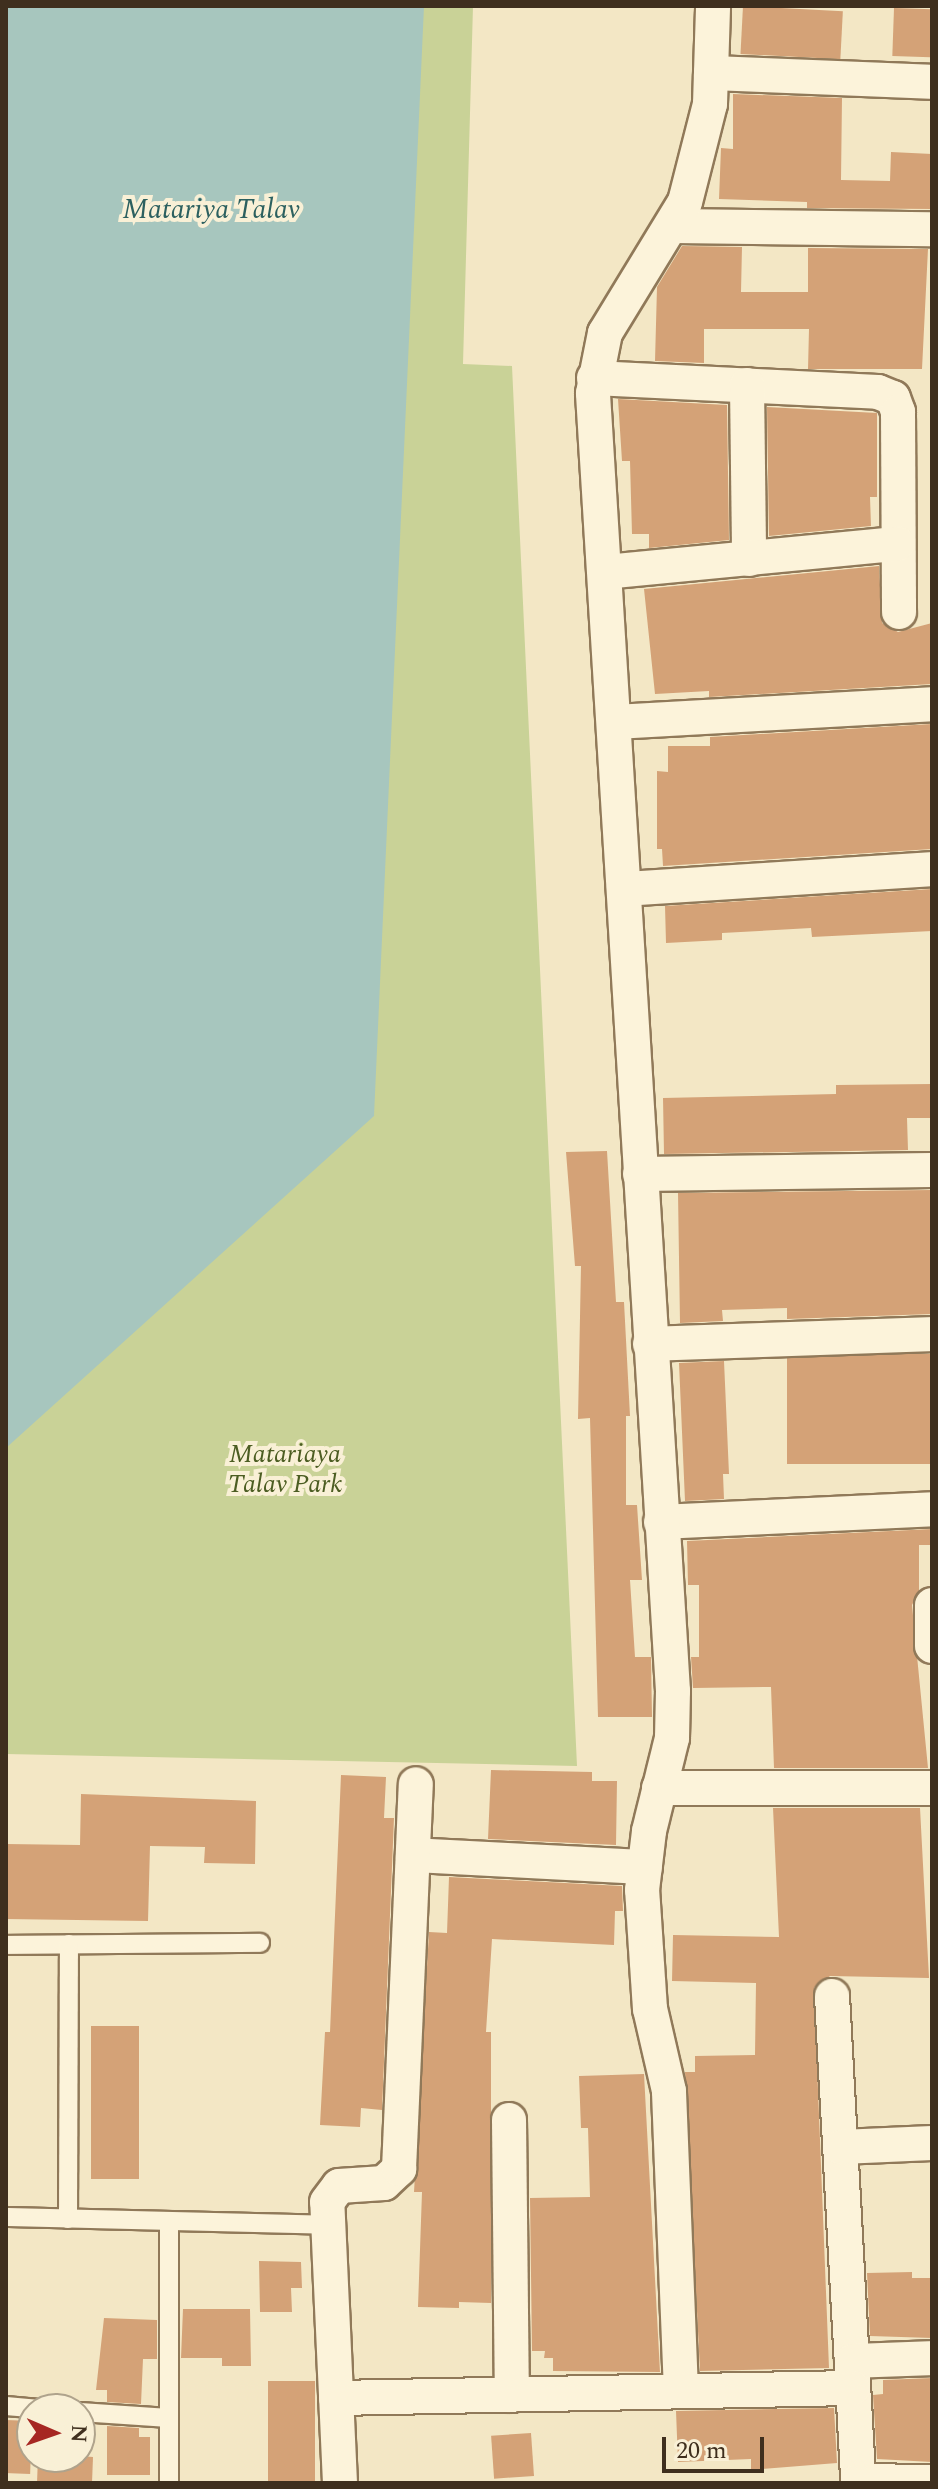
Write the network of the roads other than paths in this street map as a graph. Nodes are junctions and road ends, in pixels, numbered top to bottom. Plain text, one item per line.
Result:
1 (713, 6) edge
2 (711, 73) junction
3 (932, 82) edge
4 (672, 226) junction
5 (932, 229) edge
6 (594, 378) junction
7 (747, 385) junction
8 (898, 544) junction
9 (749, 559) junction
10 (605, 572) junction
11 (899, 612) dead end
12 (932, 704) edge
13 (614, 722) junction
14 (932, 869) edge
15 (624, 889) junction
16 (932, 1170) edge
17 (640, 1174) junction
18 (932, 1334) edge
19 (650, 1344) junction
20 (932, 1509) edge
21 (661, 1522) junction
22 (932, 1605) edge
23 (932, 1646) edge
24 (416, 1784) dead end
25 (659, 1788) junction
26 (932, 1788) edge
27 (413, 1855) junction
28 (645, 1867) junction
29 (260, 1943) dead end
30 (69, 1944) junction
31 (6, 1945) edge
32 (832, 1996) dead end
33 (509, 2120) dead end
34 (932, 2143) edge
35 (841, 2147) junction
36 (6, 2217) edge
37 (68, 2219) junction
38 (169, 2221) junction
39 (328, 2225) junction
40 (932, 2358) edge
41 (853, 2375) junction
42 (681, 2391) junction
43 (512, 2395) junction
44 (336, 2398) junction
45 (96, 2413) edge
46 (169, 2418) junction
47 (858, 2482) edge
48 (932, 2482) edge
49 (169, 2483) edge
50 (340, 2483) edge

1 - 2 street
2 - 3 street
2 - 4 street
4 - 5 street
4 - 6 street
6 - 7 street
6 - 10 street
7 - 8 street
7 - 9 street
8 - 9 street
8 - 11 street
9 - 10 street
10 - 13 street
12 - 13 street
13 - 15 street
14 - 15 street
15 - 17 street
16 - 17 street
17 - 19 street
18 - 19 street
19 - 21 street
20 - 21 street
21 - 25 street
22 - 23 street
24 - 27 street
25 - 26 street
25 - 28 street
27 - 28 street
27 - 39 street
28 - 42 street
29 - 30 lane
30 - 31 lane
30 - 37 lane
32 - 35 street
33 - 43 street
34 - 35 street
35 - 41 street
36 - 37 lane
37 - 38 lane
38 - 39 lane
38 - 46 lane
39 - 44 street
40 - 41 street
41 - 42 street
41 - 47 street
42 - 43 street
43 - 44 street
44 - 50 street
45 - 46 lane
46 - 49 lane
47 - 48 street

